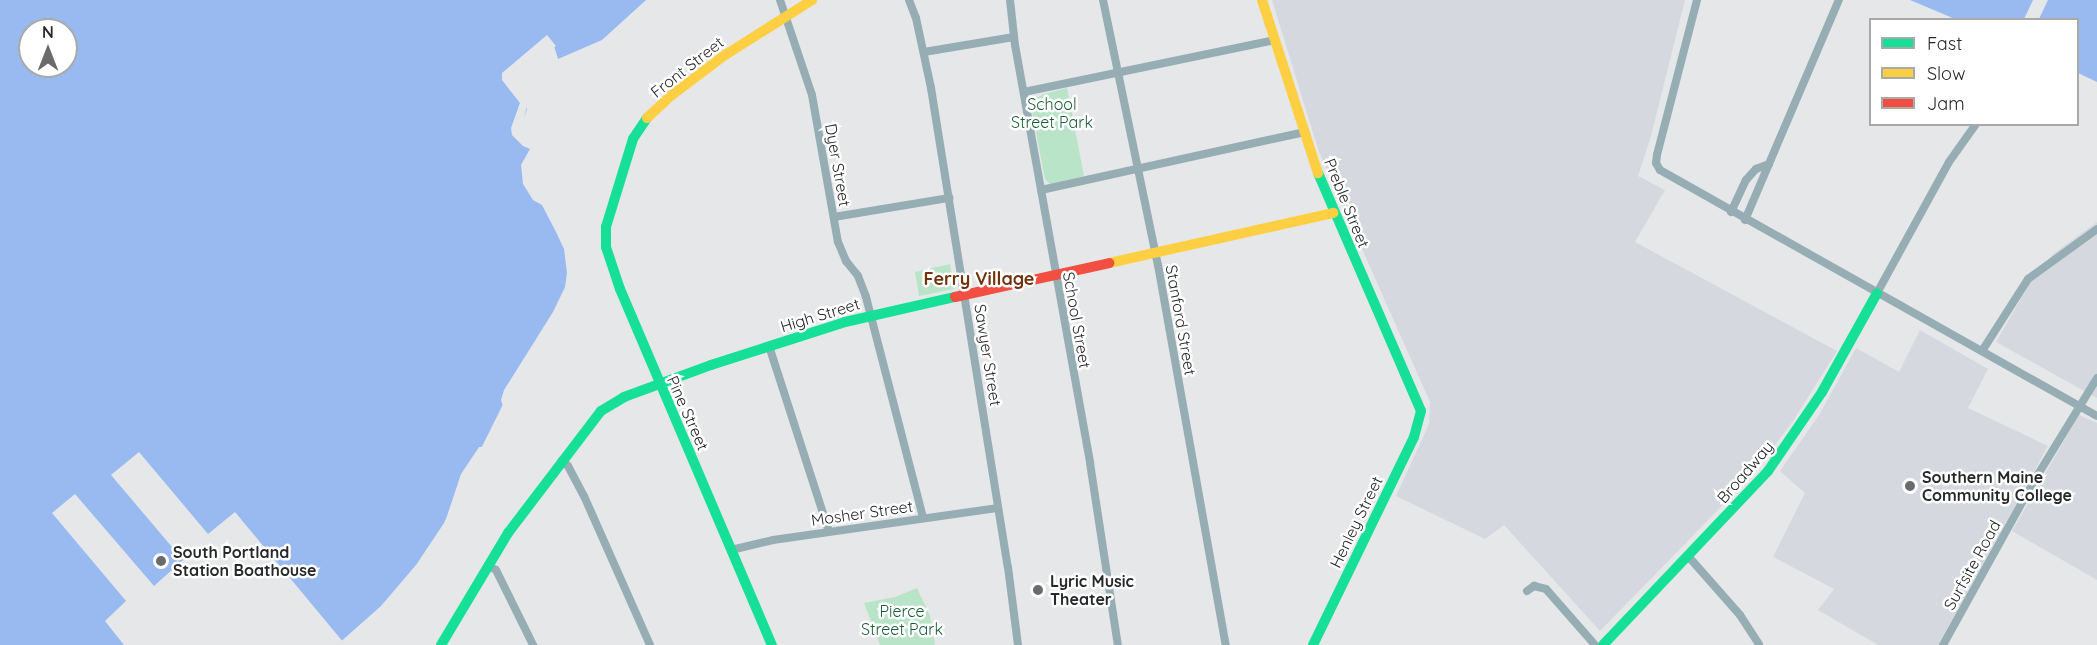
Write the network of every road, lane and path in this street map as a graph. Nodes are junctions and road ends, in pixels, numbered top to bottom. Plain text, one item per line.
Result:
1 (780, 0) edge
2 (812, 0) edge
3 (909, 0) edge
4 (1010, 0) edge
5 (1104, 0) edge
6 (1262, 0) edge
7 (1697, 0) edge
8 (1839, 0) edge
9 (786, 15) junction
10 (1014, 37) junction
11 (1275, 40) junction
12 (924, 52) junction
13 (1119, 74) junction
14 (1024, 92) junction
15 (1975, 126) edge
16 (1304, 132) junction
17 (1769, 164) junction
18 (1138, 168) junction
19 (619, 188) joint
20 (1041, 190) junction
21 (949, 198) junction
22 (1731, 212) junction
23 (1333, 213) junction
24 (834, 217) junction
25 (1745, 220) junction
26 (2097, 229) edge
27 (1156, 254) junction
28 (1055, 275) junction
29 (1877, 293) junction
30 (965, 296) junction
31 (872, 315) junction
32 (769, 346) junction
33 (1982, 351) junction
34 (2097, 378) edge
35 (659, 383) junction
36 (2079, 406) junction
37 (1422, 411) joint
38 (2097, 416) edge
39 (562, 460) junction
40 (997, 508) junction
41 (923, 518) junction
42 (829, 531) junction
43 (731, 550) junction
44 (1688, 556) junction
45 (488, 565) junction
46 (1527, 591) dead end
47 (1759, 644) edge
48 (441, 645) edge
49 (533, 645) edge
50 (650, 645) edge
51 (772, 645) edge
52 (1015, 645) edge
53 (1118, 645) edge
54 (1226, 645) edge
55 (1313, 645) edge
56 (1595, 645) edge
57 (1603, 645) edge
58 (1943, 645) edge

1 - 9 street, Dyer Street
2 - 9 street, Front Street
3 - 12 street, Sawyer Street
4 - 10 street, School Street
5 - 13 street, Stanford Street
6 - 11 street, Preble Street
7 - 22 street
8 - 17 street
9 - 19 street, Front Street
9 - 24 street, Dyer Street
10 - 12 street
10 - 14 street, School Street
11 - 13 street
11 - 16 street, Preble Street
12 - 21 street, Sawyer Street
13 - 14 street
13 - 18 street, Stanford Street
14 - 20 street, School Street
15 - 29 street
16 - 18 street
16 - 23 street, Preble Street
17 - 22 street
17 - 25 street
18 - 20 street
18 - 27 street, Stanford Street
19 - 35 street, Pine Street
20 - 28 street, School Street
21 - 24 street
21 - 30 street, Sawyer Street
22 - 25 street
23 - 27 street, High Street
23 - 37 street, Preble Street
24 - 31 street, Dyer Street
25 - 29 street
26 - 33 street
27 - 28 street, High Street
27 - 54 street, Stanford Street
28 - 30 street, High Street
28 - 53 street, School Street
29 - 33 street
29 - 44 street, Broadway
30 - 31 street, High Street
30 - 40 street, Sawyer Street
31 - 32 street, High Street
31 - 41 street, Dyer Street
32 - 35 street, High Street
32 - 42 street
33 - 36 street
34 - 36 street, Surfsite Road
35 - 39 street, High Street
35 - 43 street, Pine Street
36 - 38 street
36 - 58 street, Surfsite Road
37 - 55 street, Henley Street
39 - 45 street, High Street
39 - 50 street
40 - 41 street, Mosher Street
40 - 52 street, Sawyer Street
41 - 42 street, Mosher Street
42 - 43 street, Mosher Street
43 - 51 street, Pine Street
44 - 47 street
44 - 57 street, Broadway
45 - 48 street, High Street
45 - 49 street
46 - 56 street

